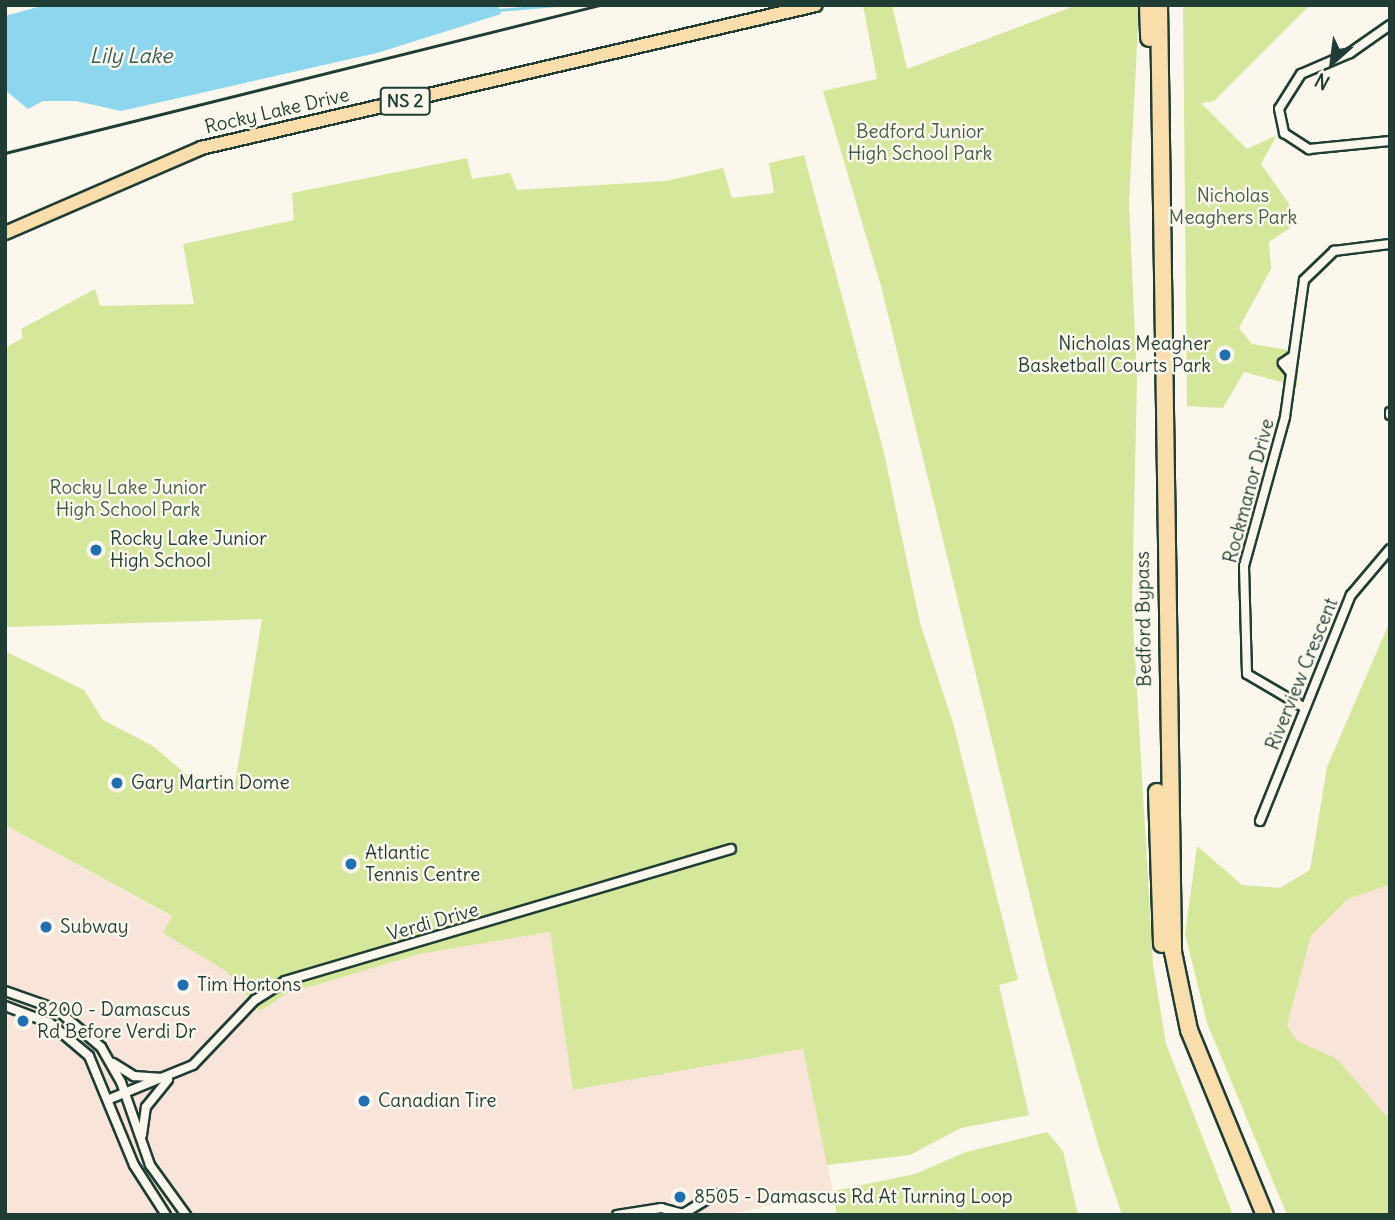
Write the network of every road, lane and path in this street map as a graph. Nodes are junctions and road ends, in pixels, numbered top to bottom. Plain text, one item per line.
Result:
1 (816, 5) edge
2 (1148, 5) edge
3 (1159, 5) edge
4 (1390, 24) edge
5 (1390, 141) edge
6 (5, 233) edge
7 (1390, 244) edge
8 (1390, 549) edge
9 (1306, 708) junction
10 (1260, 821) dead end
11 (732, 849) dead end
12 (5, 991) edge
13 (5, 1006) edge
14 (111, 1061) junction
15 (173, 1076) junction
16 (126, 1094) junction
17 (112, 1098) junction
18 (146, 1157) junction
19 (716, 1194) dead end
20 (682, 1214) edge
21 (166, 1215) edge
22 (186, 1215) edge
23 (617, 1215) edge
24 (1255, 1215) edge
25 (1265, 1215) edge

1 - 6 main road, Rocky Lake Drive / NS 2
2 - 24 highway, Bedford Bypass
3 - 25 highway, Bedford Bypass
4 - 5 street
7 - 9 street, Rockmanor Drive
8 - 9 street, Riverview Crescent
9 - 10 street, Riverview Crescent
11 - 15 street, Verdi Drive
12 - 14 street
13 - 17 street
14 - 15 street
14 - 16 street
15 - 16 street, Verdi Drive
15 - 18 street
16 - 17 street, Verdi Drive
16 - 18 street
17 - 21 street
18 - 22 street
19 - 20 street
20 - 23 street

